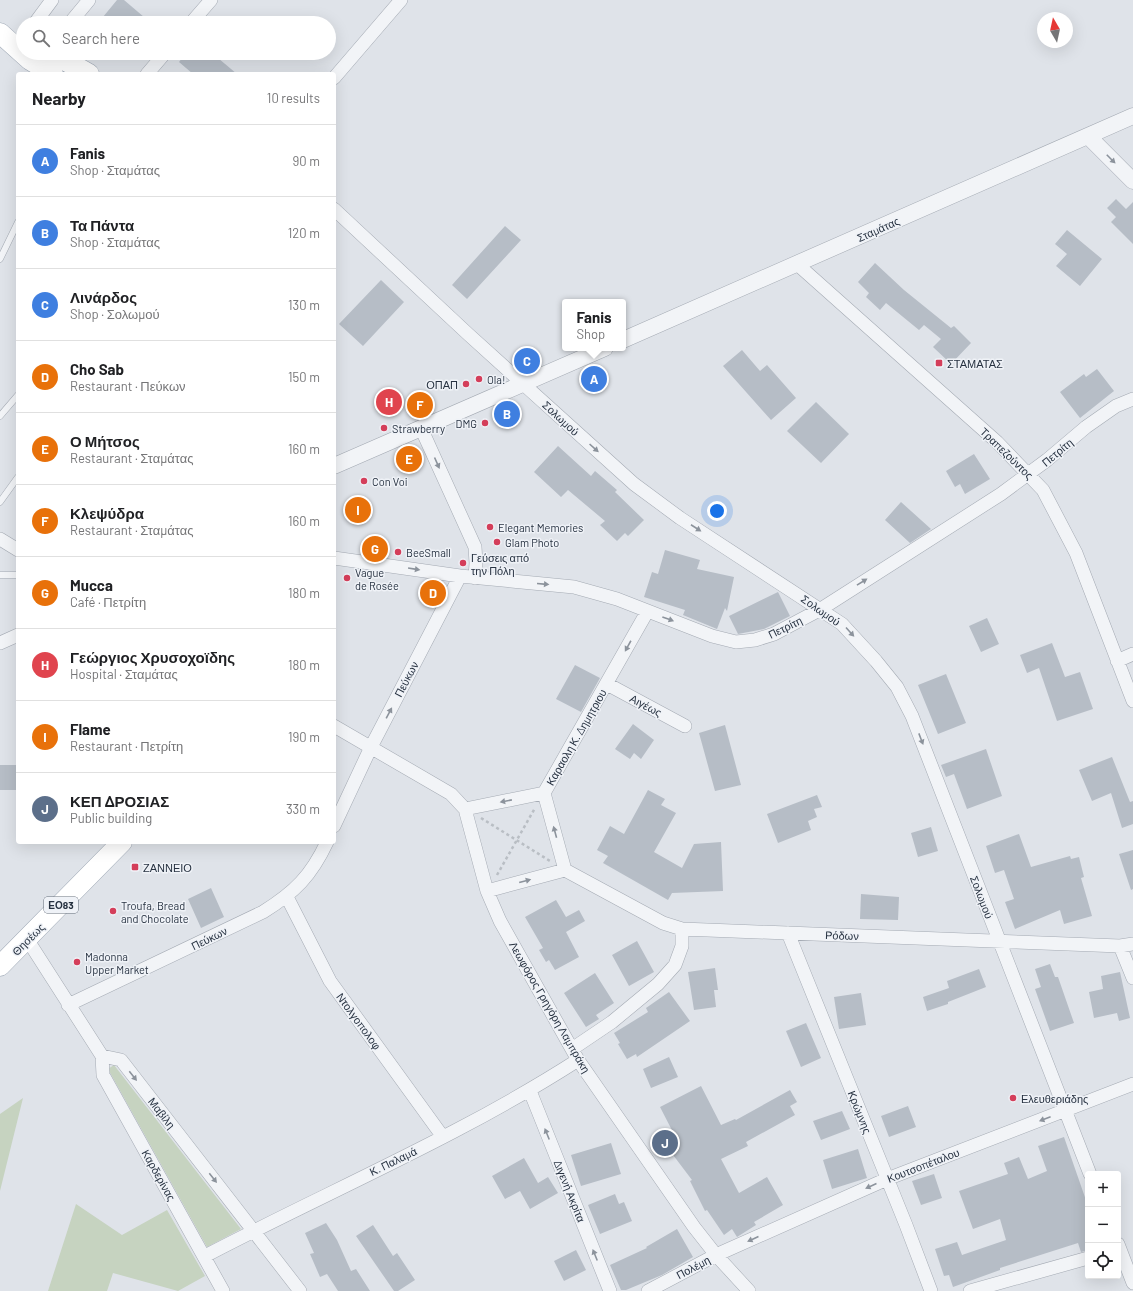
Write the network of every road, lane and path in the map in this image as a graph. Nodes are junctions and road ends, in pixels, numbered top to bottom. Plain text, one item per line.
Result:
1 (52, 0) edge
2 (89, 0) edge
3 (211, 0) edge
4 (401, 0) edge
5 (40, 16) edge
6 (76, 16) edge
7 (197, 16) edge
8 (0, 19) edge
9 (16, 32) edge
10 (0, 33) edge
11 (16, 47) edge
12 (30, 60) edge
13 (64, 60) edge
14 (159, 60) edge
15 (50, 72) edge
16 (85, 72) edge
17 (148, 72) edge
18 (336, 76) edge
19 (1133, 116) edge
20 (1088, 136) junction
21 (1133, 181) edge
22 (336, 211) edge
23 (16, 226) edge
24 (0, 259) edge
25 (797, 264) junction
26 (626, 339) edge
27 (598, 351) edge
28 (524, 383) junction
29 (16, 397) edge
30 (1133, 399) edge
31 (0, 416) edge
32 (421, 428) junction
33 (336, 465) edge
34 (1030, 474) junction
35 (16, 480) edge
36 (0, 502) edge
37 (0, 539) edge
38 (16, 549) edge
39 (336, 558) edge
40 (0, 575) edge
41 (16, 575) edge
42 (460, 576) junction
43 (475, 578) junction
44 (821, 609) junction
45 (647, 612) junction
46 (16, 636) edge
47 (0, 643) edge
48 (1133, 654) edge
49 (1117, 661) junction
50 (607, 684) junction
51 (1133, 701) edge
52 (685, 726) dead end
53 (336, 727) edge
54 (371, 747) junction
55 (544, 793) junction
56 (465, 809) junction
57 (336, 822) edge
58 (516, 840) junction
59 (120, 844) edge
60 (326, 844) edge
61 (565, 870) junction
62 (487, 891) junction
63 (287, 897) junction
64 (682, 929) junction
65 (788, 934) junction
66 (27, 939) junction
67 (999, 941) junction
68 (1127, 945) edge
69 (0, 966) edge
70 (1133, 978) edge
71 (68, 1005) junction
72 (575, 1054) junction
73 (102, 1056) junction
74 (1133, 1084) edge
75 (530, 1091) junction
76 (1065, 1111) junction
77 (443, 1137) junction
78 (1089, 1171) edge
79 (887, 1179) junction
80 (253, 1230) junction
81 (1122, 1248) edge
82 (716, 1255) junction
83 (205, 1256) junction
84 (1085, 1259) edge
85 (1133, 1283) edge
86 (223, 1291) edge
87 (300, 1291) edge
88 (610, 1291) edge
89 (648, 1291) edge
90 (749, 1291) edge
91 (931, 1291) edge
92 (970, 1291) edge

1 - 5 street
2 - 6 street
3 - 7 street
4 - 18 street
8 - 9 main road
10 - 11 main road
12 - 15 main road
13 - 16 main road
14 - 17 street
19 - 20 street, Σταμάτας
20 -> 21 street
20 - 25 street, Σταμάτας
22 - 28 street, Σολωμού
23 - 24 lane
25 - 26 street, Σταμάτας
25 - 34 street, Τραπεζούντος
27 - 28 street
28 - 32 street
28 -> 44 street, Σολωμού
29 - 31 lane
30 - 34 street, Πετρίτη
32 - 33 street
32 -> 43 street
44 -> 34 street, Πετρίτη
34 - 49 street, Τραπεζούντος
35 - 36 lane
37 - 38 street
39 -> 42 street, Πετρίτη
40 - 41 lane
42 - 43 street, Πετρίτη
54 -> 42 street, Πεύκων
43 -> 45 street, Πετρίτη
45 -> 44 street, Πετρίτη
44 -> 67 street, Σολωμού
45 -> 50 street, Καραολη Κ. Δημητριου
46 - 47 street
48 - 49 street
49 - 51 street, Τραπεζούντος
50 - 52 street, Αιγέως
50 - 55 street, Καραολη Κ. Δημητριου
53 - 54 street
54 - 56 street
54 - 57 street, Πεύκων
55 -> 56 street
55 - 58 path
61 -> 55 street, Καραολη Κ. Δημητριου
56 - 58 path
56 - 62 street, Λεωφόρος Γρηγόρη Λαμπράκη
58 - 61 path
58 - 62 path
59 - 66 main road, Θησέως / ΕΟ83
60 - 63 street, Πεύκων
62 -> 61 street
61 - 64 street, Ρόδων
62 - 72 street, Λεωφόρος Γρηγόρη Λαμπράκη
63 - 71 street, Πεύκων
63 - 77 street, Ντολγοπολοφ
64 - 65 street, Ρόδων
64 - 72 street, Κ. Παλαμά
65 - 67 street, Ρόδων
65 - 79 street, Κρώμνης
66 - 69 main road, Θησέως / ΕΟ83
66 - 71 street
67 - 68 street, Ρόδων
67 - 76 street, Σολωμού
68 - 70 street
71 - 73 street
72 - 75 street, Κ. Παλαμά
72 - 82 street, Λεωφόρος Γρηγόρη Λαμπράκη
73 -> 80 street, Μαβίλη
73 - 83 street, Καρδερίνας
74 - 76 street, Κουτσοπέταλου
75 - 77 street, Κ. Παλαμά
88 -> 75 street, Διγενή Ακρίτα
76 - 78 street, Σολωμού
76 -> 79 street, Κουτσοπέταλου
77 - 80 street, Κ. Παλαμά
79 -> 82 street, Κουτσοπέταλου
79 - 91 street, Κρώμνης
80 - 83 street, Κ. Παλαμά
80 - 87 street, Μαβίλη
81 - 85 street
82 - 89 street, Πολέμη
82 - 90 street, Λεωφόρος Γρηγόρη Λαμπράκη
83 - 86 street, Καρδερίνας
84 - 92 street

